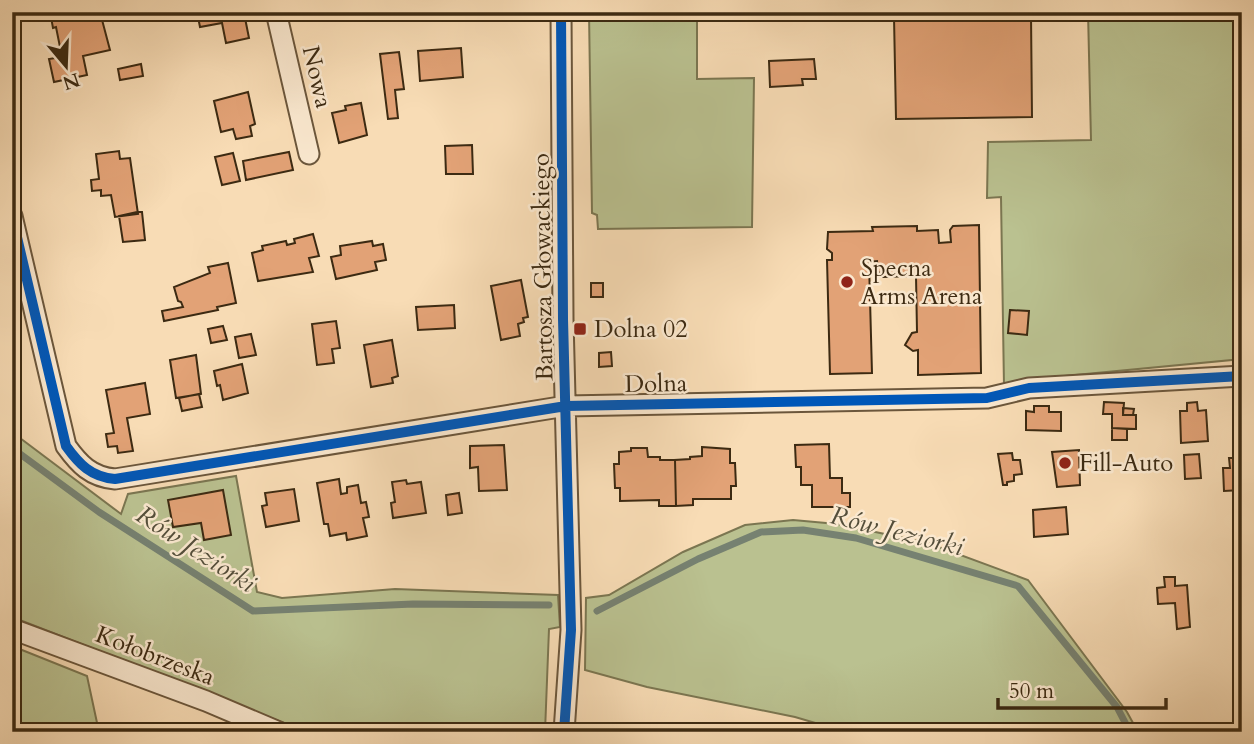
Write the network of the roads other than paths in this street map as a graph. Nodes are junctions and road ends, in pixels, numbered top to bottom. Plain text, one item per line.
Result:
1 (276, 12) edge
2 (561, 12) edge
3 (309, 154) dead end
4 (12, 216) edge
5 (1242, 376) edge
6 (566, 406) junction
7 (12, 629) edge
8 (279, 732) edge
9 (565, 732) edge

1 - 3 street, Nowa
2 - 6 street, Bartosza Głowackiego
4 - 6 street, Dolna
5 - 6 street, Dolna
6 - 9 street, Bartosza Głowackiego
7 - 8 street, Kołobrzeska

